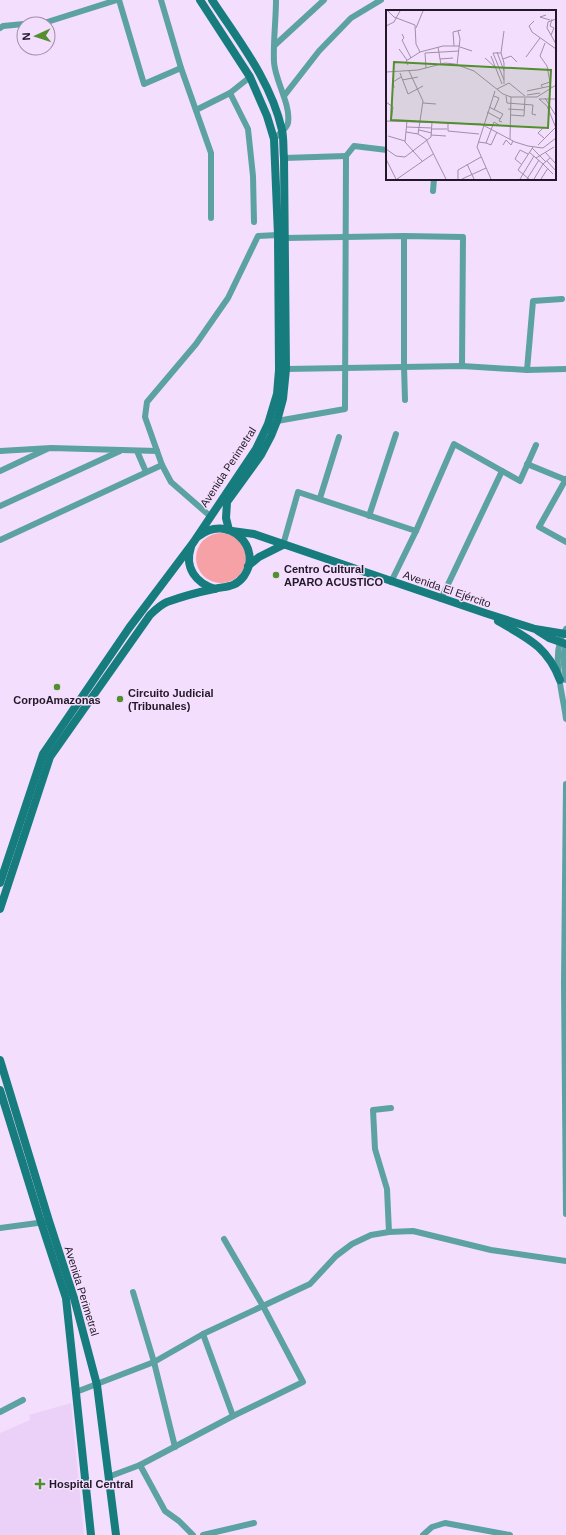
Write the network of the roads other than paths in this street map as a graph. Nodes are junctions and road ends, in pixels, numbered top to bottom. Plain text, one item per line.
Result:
1 (118, 0) edge
2 (161, 0) edge
3 (200, 0) edge
4 (212, 0) edge
5 (276, 0) edge
6 (324, 0) edge
7 (381, 0) edge
8 (56, 19) edge
9 (16, 25) edge
10 (0, 28) edge
11 (275, 45) junction
12 (181, 68) junction
13 (250, 77) junction
14 (230, 93) junction
15 (284, 96) junction
16 (196, 110) junction
17 (282, 131) junction
18 (274, 139) junction
19 (386, 150) edge
20 (346, 156) junction
21 (284, 158) junction
22 (434, 180) edge
23 (433, 191) dead end
24 (211, 218) dead end
25 (254, 222) dead end
26 (404, 236) junction
27 (282, 237) junction
28 (347, 237) junction
29 (562, 299) dead end
30 (404, 366) junction
31 (462, 366) junction
32 (286, 369) junction
33 (345, 369) junction
34 (566, 369) edge
35 (527, 370) junction
36 (406, 400) dead end
37 (277, 421) junction
38 (396, 434) dead end
39 (339, 437) dead end
40 (536, 445) dead end
41 (51, 448) junction
42 (0, 451) edge
43 (121, 451) junction
44 (137, 451) junction
45 (156, 451) junction
46 (528, 464) junction
47 (162, 465) junction
48 (0, 471) edge
49 (502, 471) junction
50 (146, 472) junction
51 (566, 480) edge
52 (320, 498) junction
53 (0, 506) edge
54 (210, 516) junction
55 (369, 516) junction
56 (231, 530) junction
57 (416, 531) junction
58 (0, 540) edge
59 (566, 542) edge
60 (192, 543) junction
61 (283, 545) junction
62 (248, 566) junction
63 (391, 582) junction
64 (215, 588) junction
65 (441, 599) junction
66 (485, 613) junction
67 (535, 629) junction
68 (565, 632) edge
69 (564, 643) edge
70 (563, 680) edge
71 (566, 719) edge
72 (566, 784) edge
73 (0, 884) edge
74 (0, 909) edge
75 (0, 1060) edge
76 (3, 1078) edge
77 (0, 1090) edge
78 (391, 1108) dead end
79 (565, 1132) edge
80 (566, 1214) edge
81 (45, 1222) junction
82 (0, 1228) edge
83 (389, 1232) junction
84 (224, 1239) dead end
85 (566, 1261) edge
86 (133, 1292) dead end
87 (263, 1306) junction
88 (203, 1334) junction
89 (154, 1362) junction
90 (97, 1385) junction
91 (76, 1392) junction
92 (23, 1400) dead end
93 (0, 1412) edge
94 (233, 1416) junction
95 (175, 1447) junction
96 (140, 1465) junction
97 (108, 1477) junction
98 (254, 1522) dead end
99 (91, 1535) edge
100 (116, 1535) edge
101 (193, 1535) edge
102 (203, 1535) edge
103 (423, 1535) edge
104 (510, 1535) edge

1 - 8 street
1 - 12 street
2 - 12 street
3 - 13 main road, Avenida Perimetral
4 - 17 main road, Avenida Perimetral
5 - 11 street
6 - 11 street
7 - 15 street
9 - 10 street
11 - 15 street
12 - 16 street
13 - 14 street
13 - 18 main road, Avenida Perimetral
14 - 16 street
14 - 25 street
15 - 17 street
16 - 24 street
17 - 18 street
17 - 21 main road, Avenida Perimetral
18 - 27 main road, Avenida Perimetral
19 - 20 street
20 - 21 street
20 - 28 street
21 - 27 main road, Avenida Perimetral
22 - 23 street
26 - 28 street
26 - 30 street
26 - 31 street
27 - 28 street
27 - 32 main road, Avenida Perimetral
27 - 45 street
27 - 54 main road, Avenida Perimetral
28 - 33 street
29 - 35 street
30 - 31 street
30 - 33 street
30 - 36 street
31 - 35 street
32 - 33 street
32 - 37 main road, Avenida Perimetral
33 - 37 street
34 - 35 street
37 - 56 main road, Avenida Perimetral
38 - 55 street
39 - 52 street
40 - 46 street
41 - 42 street
41 - 43 street
41 - 48 street
43 - 44 street
43 - 53 street
44 - 45 street
44 - 50 street
45 - 47 street
46 - 49 street
46 - 51 street
47 - 50 street
47 - 54 street
49 - 57 street
49 - 65 street
50 - 58 street
51 - 59 street
52 - 55 street
52 - 61 street
54 - 60 main road, Avenida Perimetral
55 - 57 street
56 - 60 main road
56 - 61 main road, Avenida El Ejército
56 - 62 main road
57 - 63 street
60 - 64 main road
60 - 73 main road, Avenida Perimetral
61 - 62 main road
61 - 63 main road, Avenida El Ejército
62 - 64 main road
63 - 65 main road, Avenida El Ejército
64 - 74 main road
65 - 66 main road, Avenida El Ejército
66 - 67 main road, Avenida El Ejército
66 - 70 main road
67 - 68 main road, Avenida El Ejército
67 - 69 main road, Avenida El Ejército
68 - 69 street
69 - 70 street
70 - 71 street
72 - 79 street
75 - 76 main road, Avenida Perimetral
76 - 81 main road, Avenida Perimetral
77 - 81 main road, Avenida Perimetral
78 - 83 street
79 - 80 street
81 - 82 street
81 - 90 main road, Avenida Perimetral
81 - 91 main road, Avenida Perimetral
83 - 85 street
83 - 87 street
84 - 87 street
86 - 89 street
87 - 88 street
87 - 94 street
88 - 89 street
88 - 94 street
89 - 90 street
89 - 95 street
90 - 91 street
90 - 97 main road, Avenida Perimetral
91 - 99 main road, Avenida Perimetral
92 - 93 street
94 - 95 street
95 - 96 street
96 - 97 street
96 - 101 street
97 - 100 main road, Avenida Perimetral
98 - 102 street
103 - 104 street

